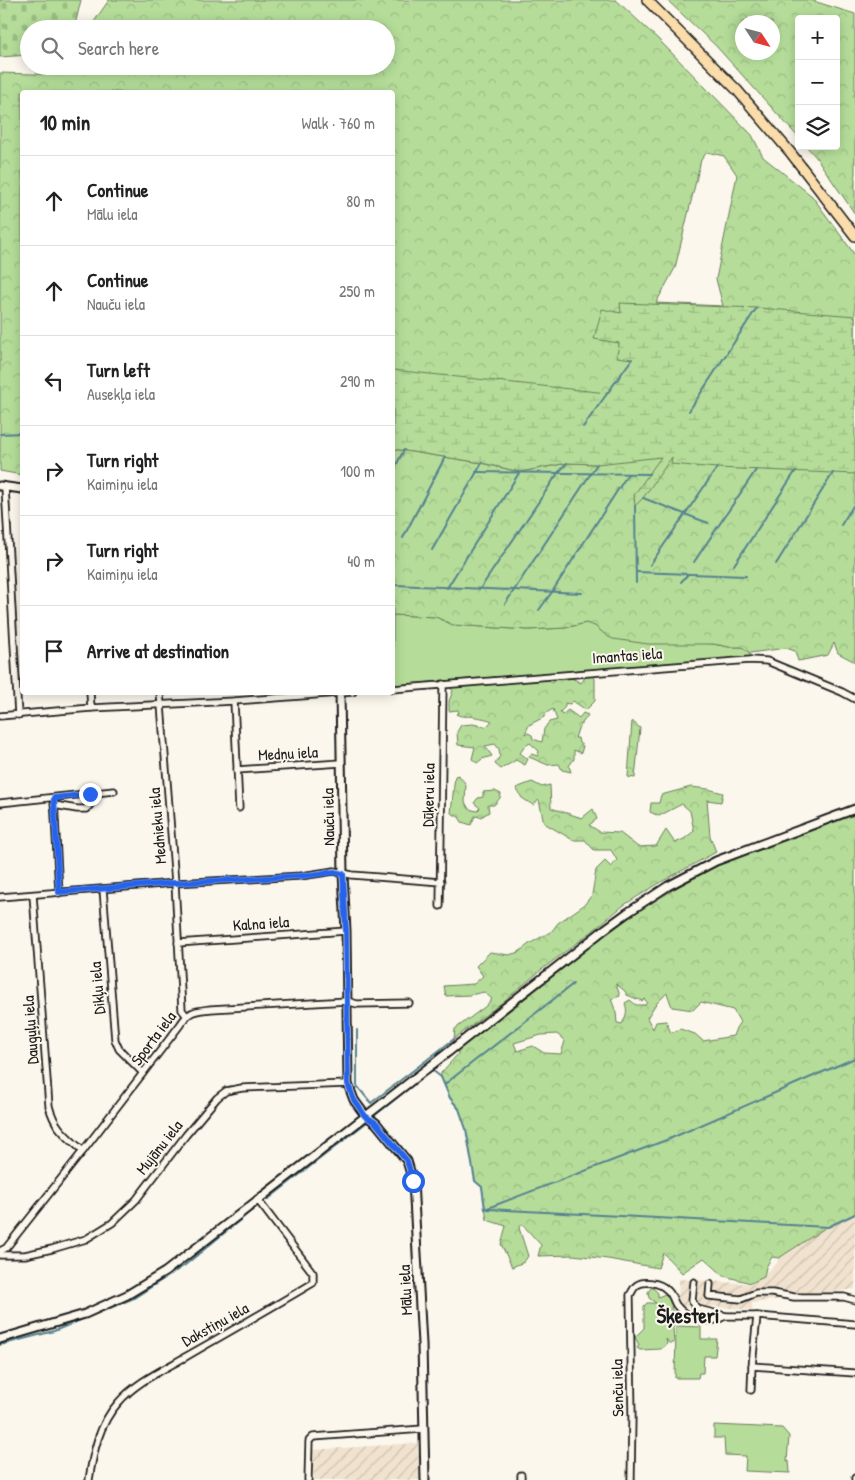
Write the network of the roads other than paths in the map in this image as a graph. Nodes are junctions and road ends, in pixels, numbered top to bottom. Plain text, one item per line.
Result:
1 (647, 0) edge
2 (855, 236) edge
3 (3, 487) edge
4 (20, 489) edge
5 (443, 684) junction
6 (395, 689) edge
7 (90, 695) edge
8 (160, 695) edge
9 (314, 695) edge
10 (340, 695) edge
11 (855, 700) edge
12 (234, 701) junction
13 (160, 705) junction
14 (91, 708) junction
15 (18, 715) junction
16 (0, 716) edge
17 (341, 763) junction
18 (237, 770) junction
19 (114, 792) dead end
20 (90, 794) junction
21 (54, 798) junction
22 (0, 803) edge
23 (54, 805) junction
24 (239, 808) dead end
25 (855, 809) edge
26 (343, 874) junction
27 (441, 882) junction
28 (175, 883) junction
29 (103, 889) junction
30 (59, 892) junction
31 (33, 895) junction
32 (0, 897) edge
33 (440, 906) dead end
34 (346, 931) junction
35 (178, 943) junction
36 (347, 1001) junction
37 (409, 1003) dead end
38 (186, 1015) junction
39 (143, 1073) junction
40 (348, 1084) junction
41 (365, 1116) junction
42 (84, 1151) junction
43 (257, 1199) junction
44 (0, 1251) edge
45 (0, 1255) edge
46 (694, 1282) dead end
47 (710, 1284) dead end
48 (855, 1300) edge
49 (726, 1316) junction
50 (757, 1316) junction
51 (855, 1324) edge
52 (0, 1339) edge
53 (752, 1366) junction
54 (855, 1373) edge
55 (751, 1390) dead end
56 (423, 1428) junction
57 (89, 1480) edge
58 (308, 1480) edge
59 (425, 1480) edge
60 (630, 1480) edge

1 - 2 highway
3 - 4 street
3 - 15 street
5 - 6 street, Imantas iela
5 - 11 street, Imantas iela
5 - 27 street, Dūķeru iela
7 - 14 street
8 - 13 street, Mednieku iela
9 - 12 street
10 - 17 street, Nauču iela
12 - 13 street
12 - 18 street
13 - 14 street
13 - 28 street, Mednieku iela
14 - 15 street
15 - 16 street
17 - 18 street, Medņu iela
17 - 26 street, Nauču iela
18 - 24 street
19 - 20 street
20 - 21 street
20 - 23 street
21 - 22 street
21 - 23 street
23 - 30 street
25 - 41 street
26 - 27 street
26 - 28 street
26 - 34 street, Nauču iela
27 - 33 street, Dūķeru iela
28 - 29 street
28 - 35 street, Mednieku iela
29 - 30 street
29 - 39 street, Dikļu iela
30 - 31 street
31 - 32 street
31 - 42 street, Dauguļu iela
34 - 35 street, Kalna iela
34 - 36 street, Nauču iela
35 - 38 street, Mednieku iela
36 - 37 street, Sporta iela
36 - 38 street, Sporta iela
36 - 40 street, Nauču iela
38 - 39 street, Sporta iela
39 - 42 street, Sporta iela
40 - 41 street, Nauču iela
40 - 45 street, Mujānu iela
41 - 43 street
41 - 56 street, Mālu iela
42 - 44 street, Sporta iela
43 - 52 street
43 - 57 street, Dakstiņu iela
46 - 49 street
47 - 48 street
49 - 50 street
49 - 60 street, Senču iela
50 - 51 street
50 - 53 street
53 - 54 street
53 - 55 street
56 - 58 street
56 - 59 street, Mālu iela

